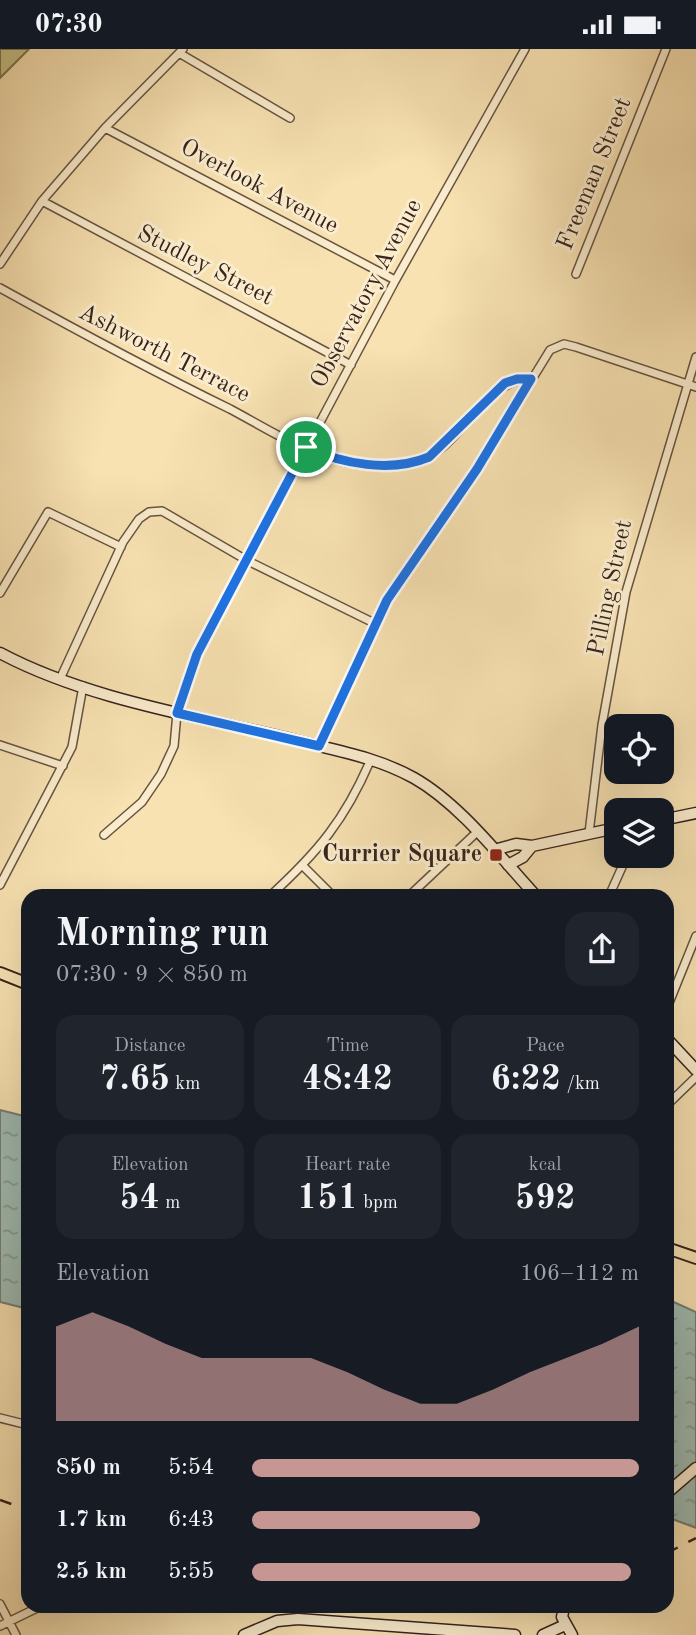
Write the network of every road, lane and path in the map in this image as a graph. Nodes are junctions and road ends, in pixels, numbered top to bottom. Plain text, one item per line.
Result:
1 (525, 49) edge
2 (666, 49) edge
3 (181, 51) edge
4 (290, 118) dead end
5 (105, 128) junction
6 (42, 201) junction
7 (0, 264) edge
8 (576, 274) dead end
9 (395, 280) junction
10 (0, 288) edge
11 (696, 357) edge
12 (351, 365) junction
13 (531, 379) junction
14 (692, 386) edge
15 (306, 447) junction
16 (121, 547) junction
17 (248, 561) junction
18 (0, 593) edge
19 (374, 623) junction
20 (1, 656) edge
21 (61, 679) junction
22 (83, 686) junction
23 (177, 713) junction
24 (0, 745) edge
25 (319, 746) junction
26 (371, 759) junction
27 (63, 766) junction
28 (696, 813) edge
29 (674, 818) edge
30 (604, 830) edge
31 (476, 833) junction
32 (589, 833) junction
33 (104, 835) dead end
34 (532, 846) junction
35 (494, 850) junction
36 (508, 865) junction
37 (303, 866) junction
38 (622, 868) edge
39 (0, 885) edge
40 (278, 889) edge
41 (326, 889) edge
42 (416, 889) edge
43 (530, 889) edge
44 (612, 889) edge
45 (696, 936) edge
46 (0, 973) edge
47 (21, 981) edge
48 (674, 991) edge
49 (674, 1046) edge
50 (696, 1070) edge
51 (696, 1077) edge
52 (674, 1098) edge
53 (674, 1250) edge
54 (696, 1258) edge
55 (0, 1418) edge
56 (21, 1423) edge
57 (696, 1468) edge
58 (674, 1487) edge
59 (0, 1604) edge
60 (26, 1613) edge
61 (564, 1613) edge
62 (9, 1621) junction
63 (565, 1625) junction
64 (0, 1626) edge
65 (16, 1635) edge
66 (244, 1635) edge
67 (514, 1635) edge
68 (543, 1635) edge
69 (572, 1635) edge

1 - 9 street, Observatory Avenue
2 - 8 street, Freeman Street
3 - 4 street
3 - 5 street
5 - 6 street
5 - 9 street, Overlook Avenue
6 - 7 street
6 - 12 street, Studley Street
9 - 12 street, Observatory Avenue
10 - 15 street, Ashworth Terrace
11 - 14 street, Pilling Street
12 - 15 street, Observatory Avenue
13 - 14 street
13 - 15 street, Ashworth Terrace
13 - 19 street
14 - 32 street, Pilling Street
15 - 17 street, Observatory Avenue
16 - 17 street
16 - 18 street
16 - 21 street
17 - 19 street
17 - 23 street, Observatory Avenue
19 - 25 street
20 - 21 street
21 - 22 street
22 - 23 street
22 - 27 street
23 - 25 street
23 - 33 street, Observatory Avenue
24 - 27 street
25 - 26 street
26 - 31 street
26 - 37 street
27 - 39 street
28 - 29 street
30 - 32 street
31 - 35 street
31 - 42 street
32 - 34 street
34 - 35 street
34 - 36 street
35 - 36 street
36 - 43 street
37 - 40 street
37 - 41 street
38 - 44 street
45 - 48 street
46 - 47 main road
49 - 50 street
51 - 52 street
53 - 54 main road
55 - 56 street
57 - 58 street
59 - 62 street
60 - 62 street
61 - 63 street
62 - 64 street
62 - 65 street
63 - 68 street
63 - 69 street
66 - 67 street

